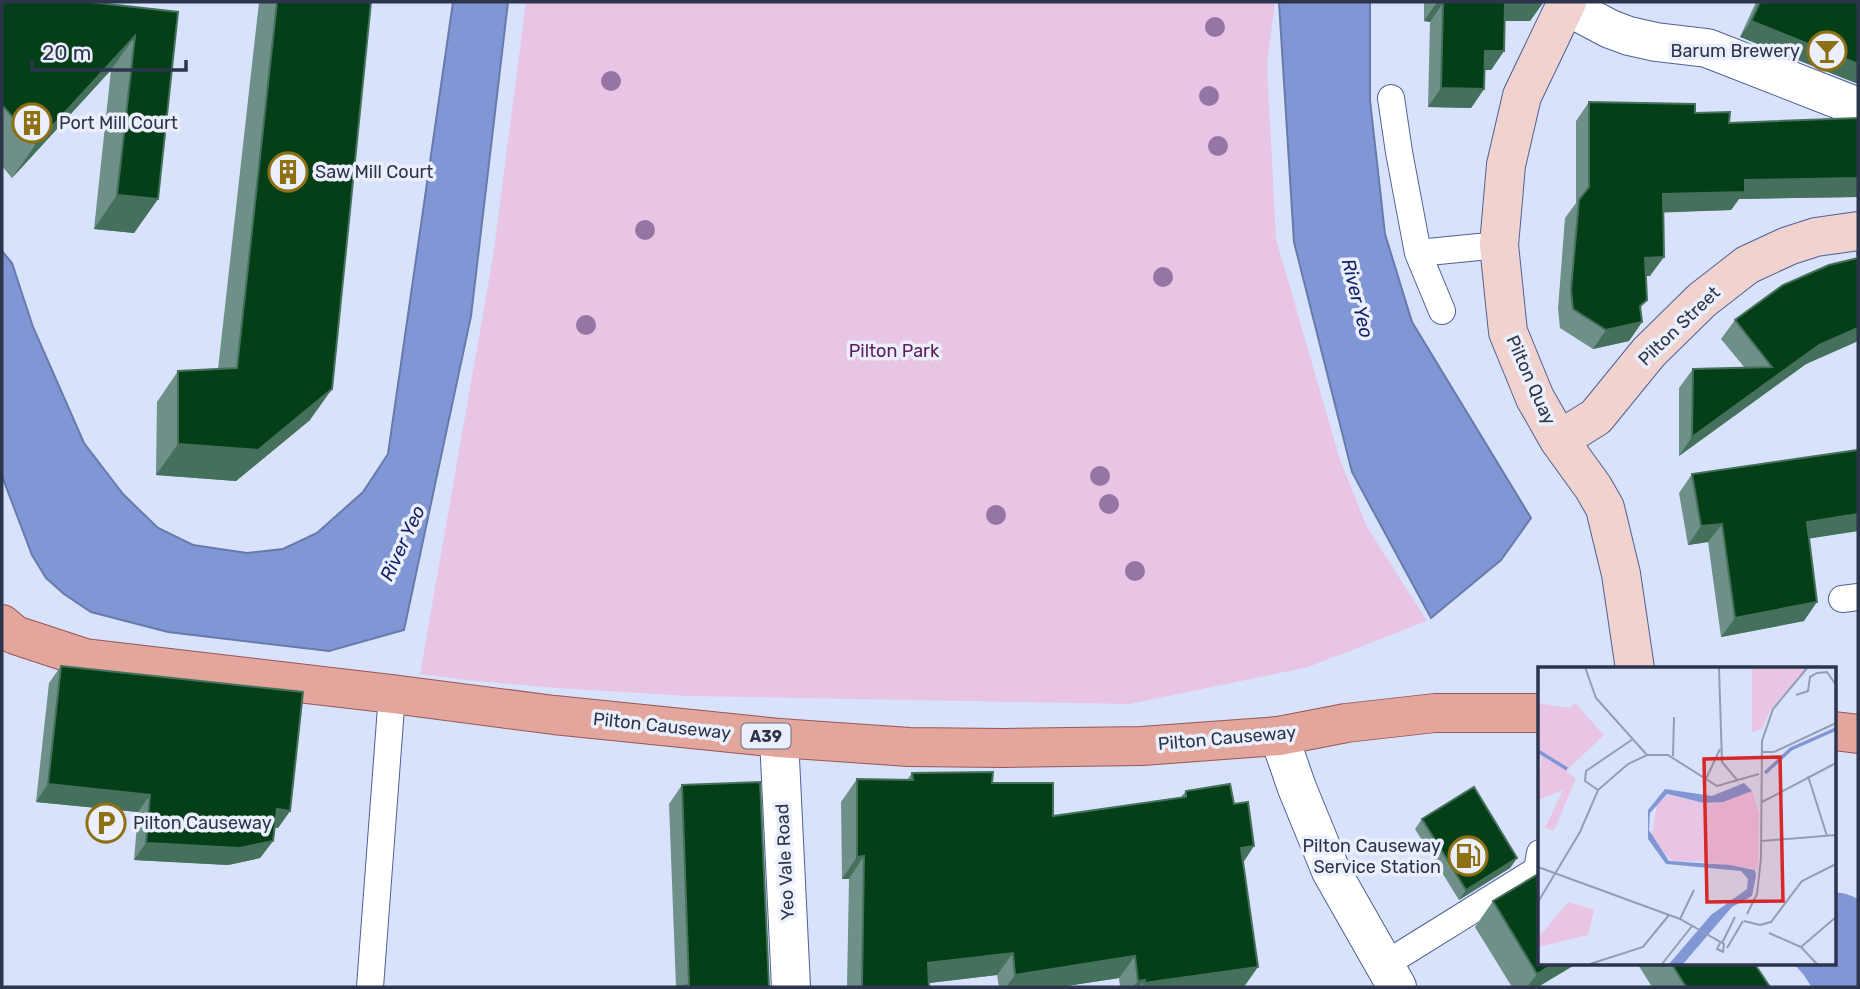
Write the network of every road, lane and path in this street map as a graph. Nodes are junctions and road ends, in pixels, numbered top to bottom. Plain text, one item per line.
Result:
1 (1566, 3) edge
2 (1391, 98) dead end
3 (1858, 107) edge
4 (1858, 231) edge
5 (1499, 245) junction
6 (1418, 253) junction
7 (1442, 312) dead end
8 (1559, 440) junction
9 (2, 624) edge
10 (1635, 667) edge
11 (392, 694) junction
12 (1538, 713) edge
13 (1836, 731) edge
14 (1858, 734) edge
15 (1279, 736) junction
16 (779, 738) junction
17 (1538, 864) edge
18 (1391, 976) edge
19 (370, 987) edge
20 (791, 987) edge

1 - 3 street
1 - 5 street, Pilton Quay
2 - 6 lane
4 - 8 street, Pilton Street
5 - 6 lane
5 - 8 street, Pilton Quay
6 - 7 lane
8 - 10 street, Pilton Quay
9 - 11 main road, Pilton Causeway / A39
11 - 16 main road, Pilton Causeway / A39
11 - 19 lane
12 - 15 main road, Pilton Causeway / A39
13 - 14 main road
15 - 16 main road, Pilton Causeway / A39
15 - 18 street
16 - 20 street, Yeo Vale Road
17 - 18 lane

